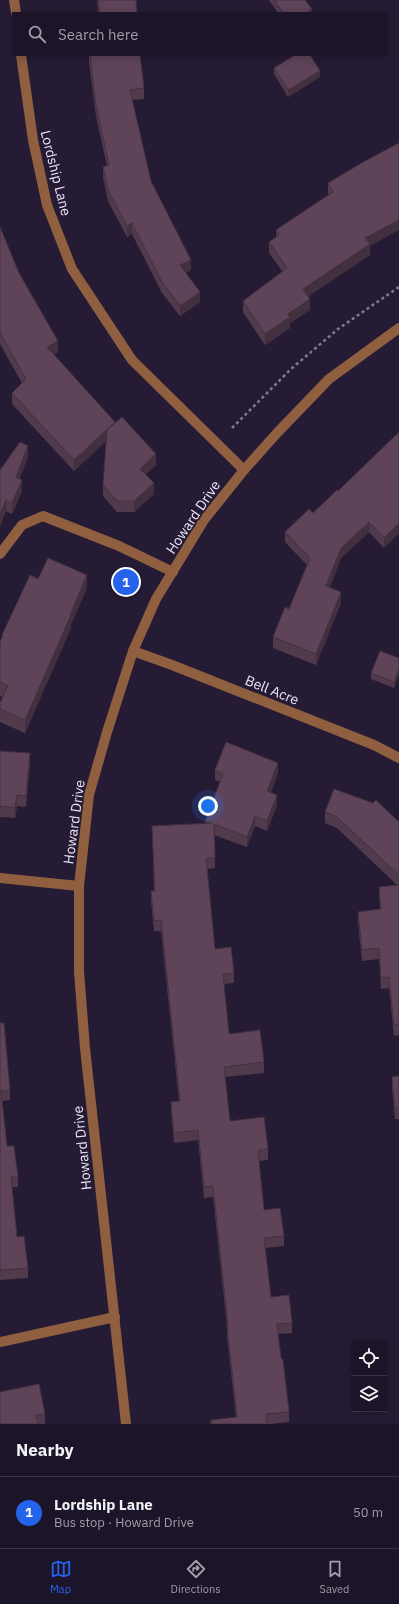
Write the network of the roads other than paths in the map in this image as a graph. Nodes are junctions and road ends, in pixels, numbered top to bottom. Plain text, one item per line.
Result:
1 (14, 0) edge
2 (16, 12) edge
3 (21, 56) edge
4 (399, 328) edge
5 (244, 470) junction
6 (0, 554) edge
7 (173, 572) junction
8 (133, 651) junction
9 (399, 758) edge
10 (0, 878) edge
11 (79, 886) junction
12 (116, 1317) junction
13 (0, 1342) edge
14 (126, 1424) edge

1 - 2 street
3 - 5 street, Lordship Lane
4 - 5 street, Howard Drive
5 - 7 street, Howard Drive
6 - 7 street
7 - 8 street, Howard Drive
8 - 9 street, Bell Acre
8 - 11 street, Howard Drive
10 - 11 street
11 - 12 street, Howard Drive
12 - 13 street
12 - 14 street, Howard Drive

